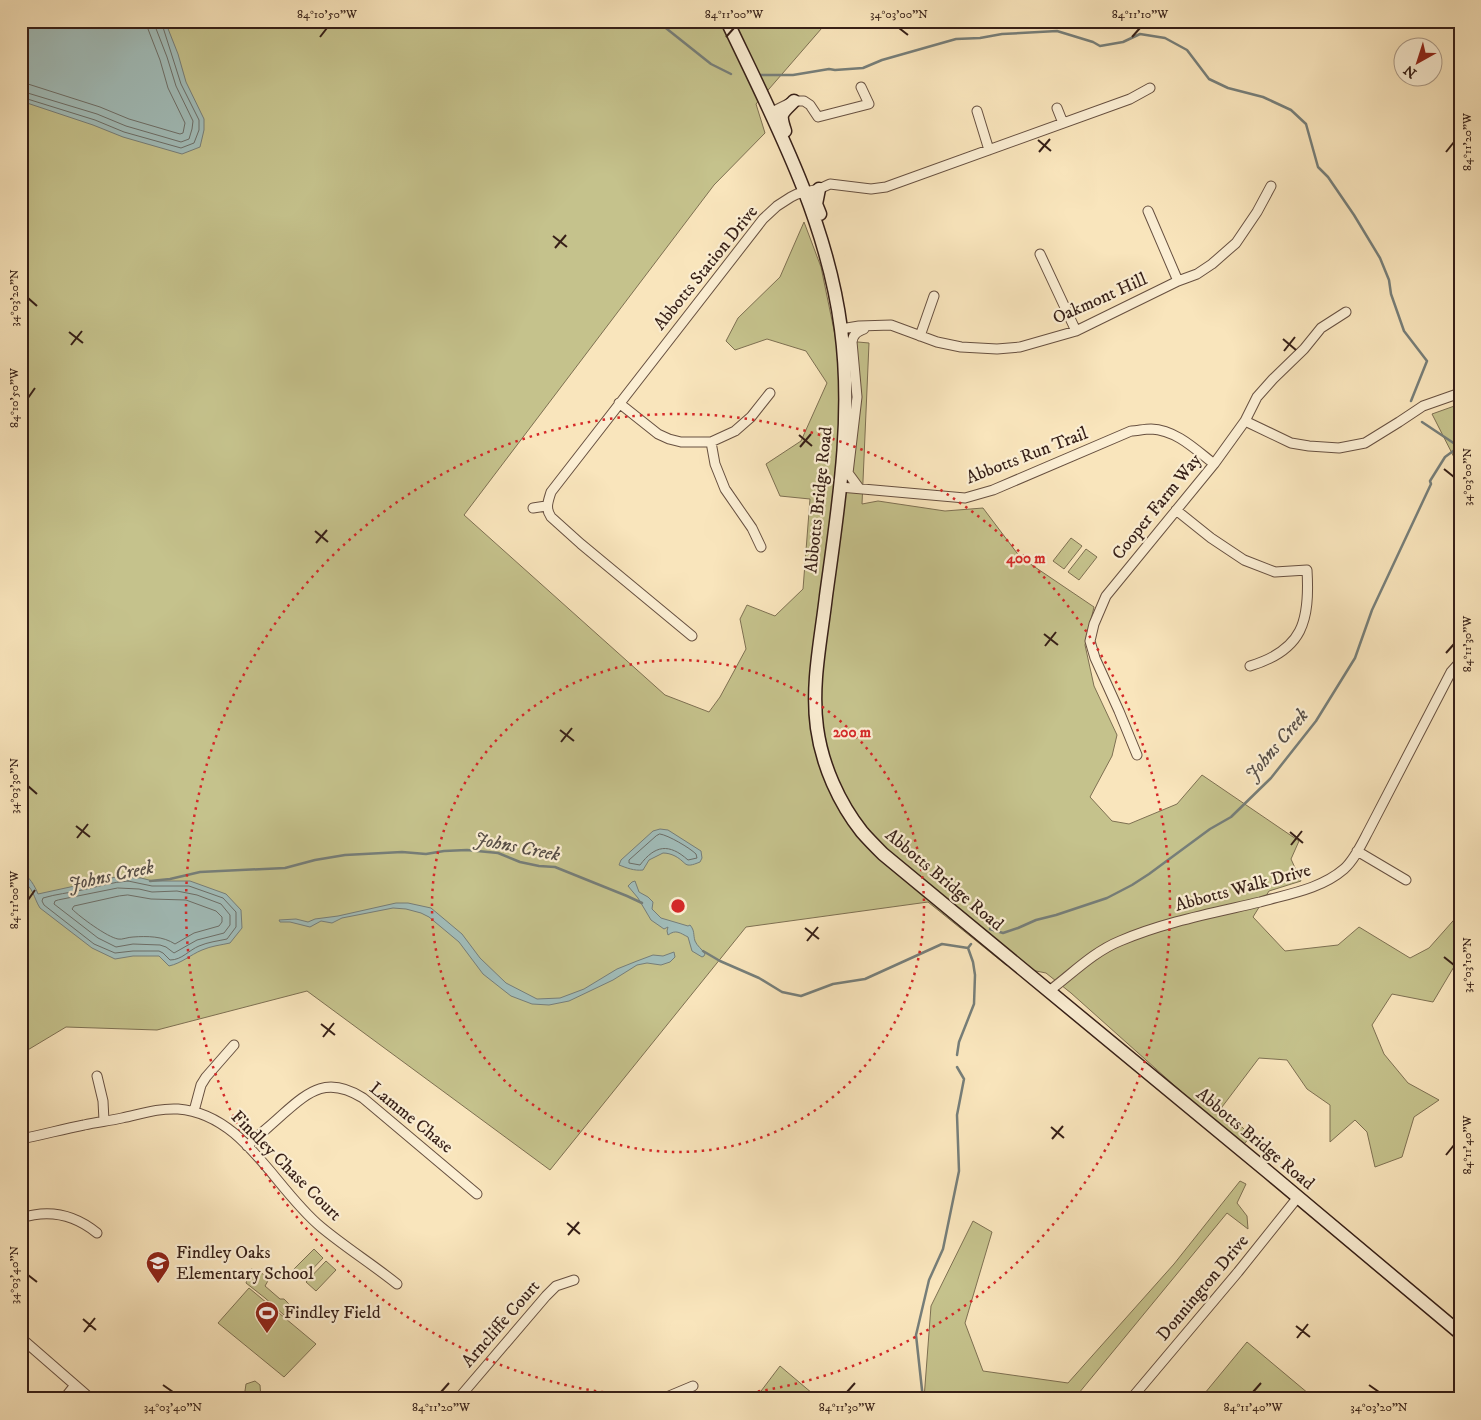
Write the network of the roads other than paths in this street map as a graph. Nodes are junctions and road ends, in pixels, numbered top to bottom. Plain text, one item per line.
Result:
1 (727, 21) edge
2 (861, 87) dead end
3 (1150, 88) dead end
4 (794, 101) junction
5 (767, 107) junction
6 (1057, 108) dead end
7 (977, 111) dead end
8 (1063, 123) junction
9 (989, 150) junction
10 (793, 161) junction
11 (1271, 186) dead end
12 (819, 189) junction
13 (806, 192) junction
14 (1148, 211) dead end
15 (825, 253) junction
16 (1040, 254) dead end
17 (1178, 281) junction
18 (934, 296) dead end
19 (1346, 312) dead end
20 (872, 326) junction
21 (842, 329) junction
22 (1076, 330) junction
23 (920, 336) junction
24 (770, 393) dead end
25 (1460, 393) edge
26 (619, 403) junction
27 (1245, 421) junction
28 (711, 442) junction
29 (1214, 464) junction
30 (840, 487) junction
31 (859, 488) junction
32 (546, 506) junction
33 (533, 508) dead end
34 (1176, 510) junction
35 (761, 547) dead end
36 (692, 636) dead end
37 (1460, 662) edge
38 (1250, 666) dead end
39 (1137, 755) dead end
40 (1357, 851) junction
41 (1406, 880) dead end
42 (1049, 992) junction
43 (234, 1045) dead end
44 (97, 1076) dead end
45 (194, 1111) junction
46 (104, 1121) junction
47 (21, 1139) edge
48 (247, 1146) junction
49 (477, 1194) dead end
50 (1298, 1197) junction
51 (21, 1218) edge
52 (97, 1233) dead end
53 (574, 1280) dead end
54 (397, 1284) dead end
55 (1460, 1334) edge
56 (21, 1338) edge
57 (75, 1385) junction
58 (693, 1386) dead end
59 (64, 1399) edge
60 (91, 1399) edge
61 (458, 1399) edge
62 (662, 1399) edge
63 (1131, 1399) edge

1 - 5 main road, Abbotts Bridge Road
2 - 4 street
3 - 8 street, Abbotts Station Drive
4 - 5 street
4 - 10 main road, Abbotts Bridge Road
5 - 10 main road, Abbotts Bridge Road
6 - 8 street
7 - 9 street
8 - 9 street, Abbotts Station Drive
9 - 12 street, Abbotts Station Drive
10 - 13 main road, Abbotts Bridge Road
11 - 17 street, Oakmont Hill
12 - 13 street, Abbotts Station Drive
12 - 15 main road, Abbotts Bridge Road
13 - 15 main road, Abbotts Bridge Road
13 - 26 street, Abbotts Station Drive
14 - 17 street
15 - 21 main road, Abbotts Bridge Road
16 - 22 street
17 - 22 street, Oakmont Hill
18 - 23 street
19 - 27 street, Cooper Farm Way
20 - 21 street, Oakmont Hill
20 - 23 street, Oakmont Hill
20 - 31 street, Abbotts Bridge Road
21 - 30 main road, Abbotts Bridge Road
22 - 23 street, Oakmont Hill
24 - 28 street
25 - 27 street
26 - 28 street
26 - 32 street, Abbotts Station Drive
27 - 29 street, Cooper Farm Way
28 - 35 street
29 - 31 street, Abbotts Run Trail
29 - 34 street, Cooper Farm Way
30 - 31 street, Abbotts Run Trail
30 - 42 main road, Abbotts Bridge Road
32 - 33 street
32 - 36 street
34 - 38 street
34 - 39 street, Cooper Farm Way
37 - 40 street, Abbotts Walk Drive
40 - 41 street
40 - 42 street, Abbotts Walk Drive
42 - 50 main road, Abbotts Bridge Road
43 - 45 street
44 - 46 street
45 - 46 street, Findley Chase Court
45 - 48 street, Findley Chase Court
46 - 47 street, Findley Chase Court
48 - 49 street, Lamme Chase
48 - 54 street, Findley Chase Court
50 - 55 main road, Abbotts Bridge Road
50 - 63 street, Donnington Drive
51 - 52 street
53 - 61 street, Arncliffe Court
56 - 57 street
57 - 59 street
57 - 60 street
58 - 62 street

